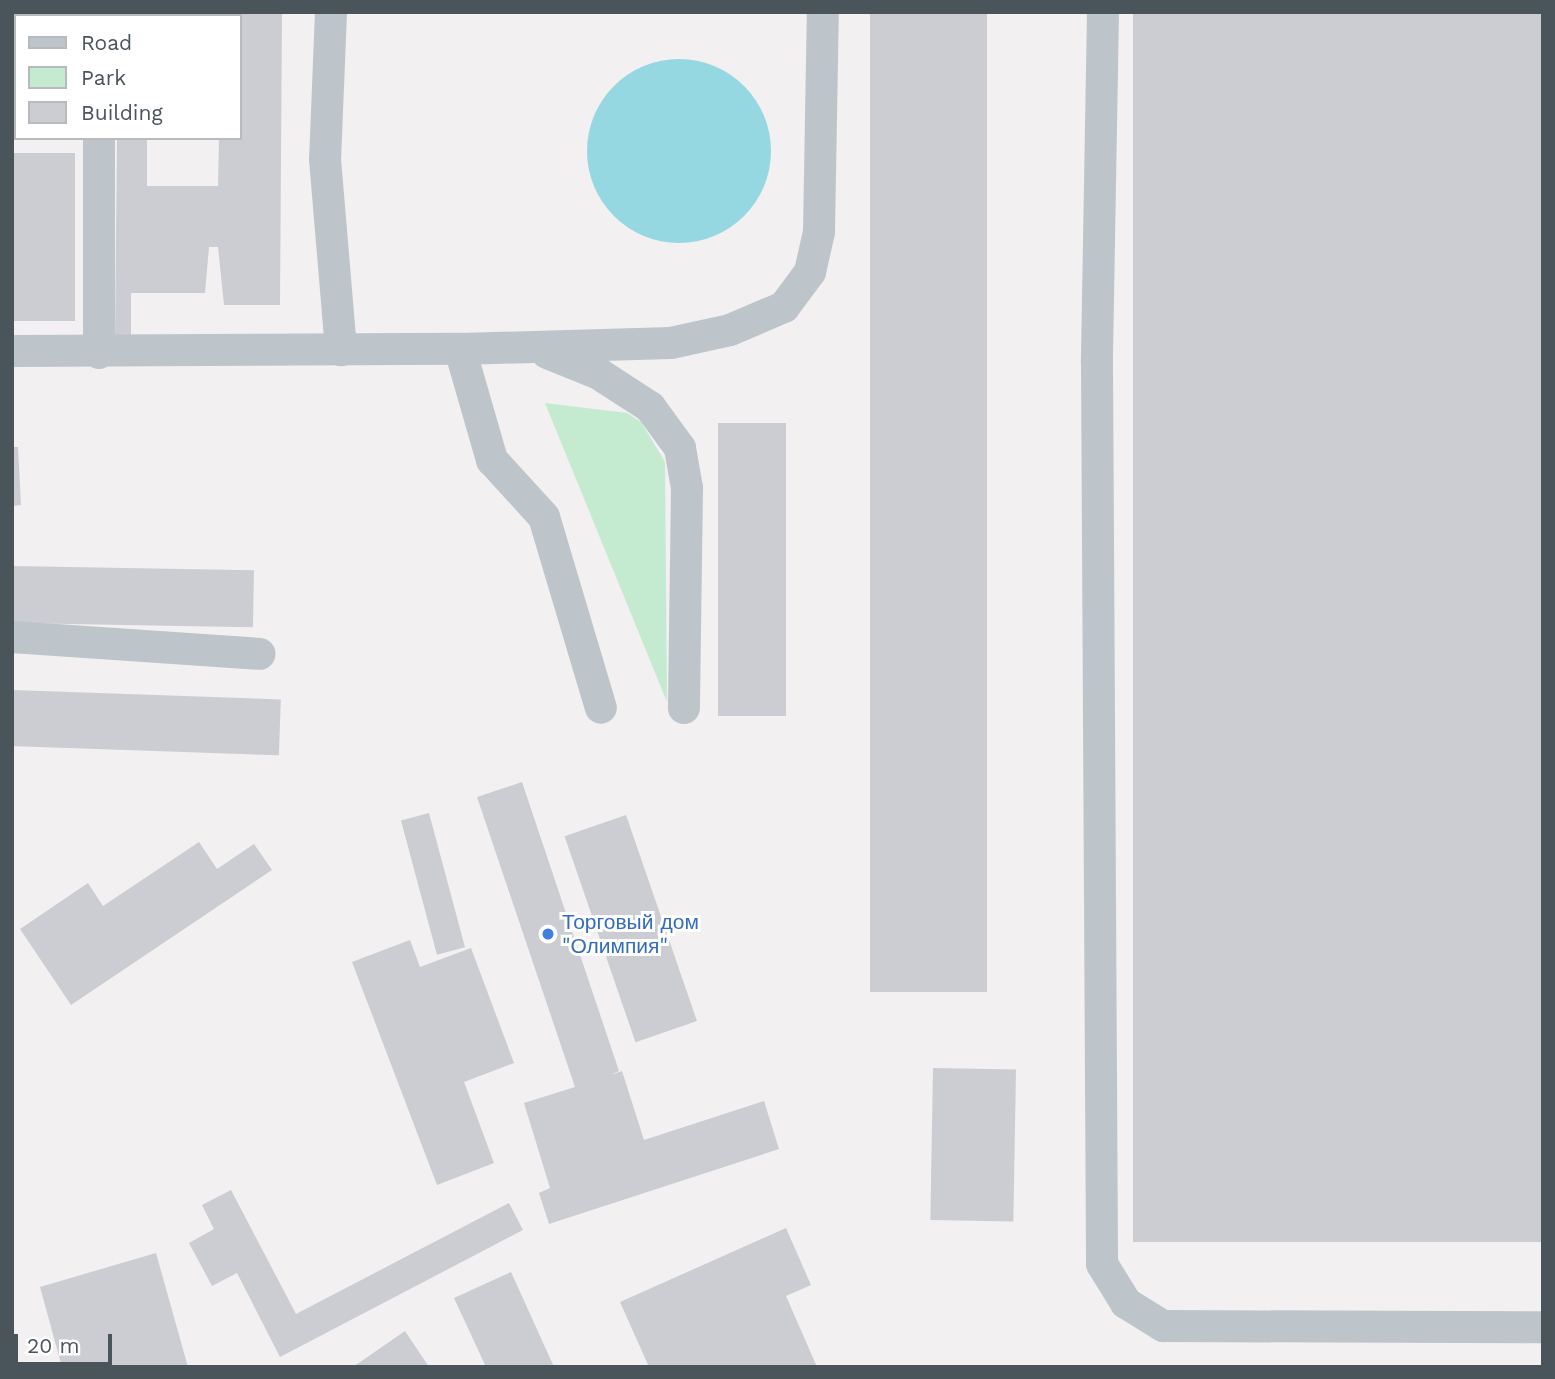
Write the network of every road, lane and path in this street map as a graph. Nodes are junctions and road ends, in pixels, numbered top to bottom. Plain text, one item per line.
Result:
1 (331, 12) edge
2 (823, 12) edge
3 (1103, 12) edge
4 (99, 140) edge
5 (531, 348) junction
6 (460, 349) junction
7 (341, 350) junction
8 (12, 351) edge
9 (99, 353) junction
10 (12, 637) edge
11 (259, 654) dead end
12 (601, 708) dead end
13 (684, 708) dead end
14 (1543, 1327) edge

1 - 7 street
2 - 5 street
3 - 14 street
4 - 9 street
5 - 6 street
5 - 13 street
6 - 7 street
6 - 12 street
7 - 9 street
8 - 9 street
10 - 11 street

